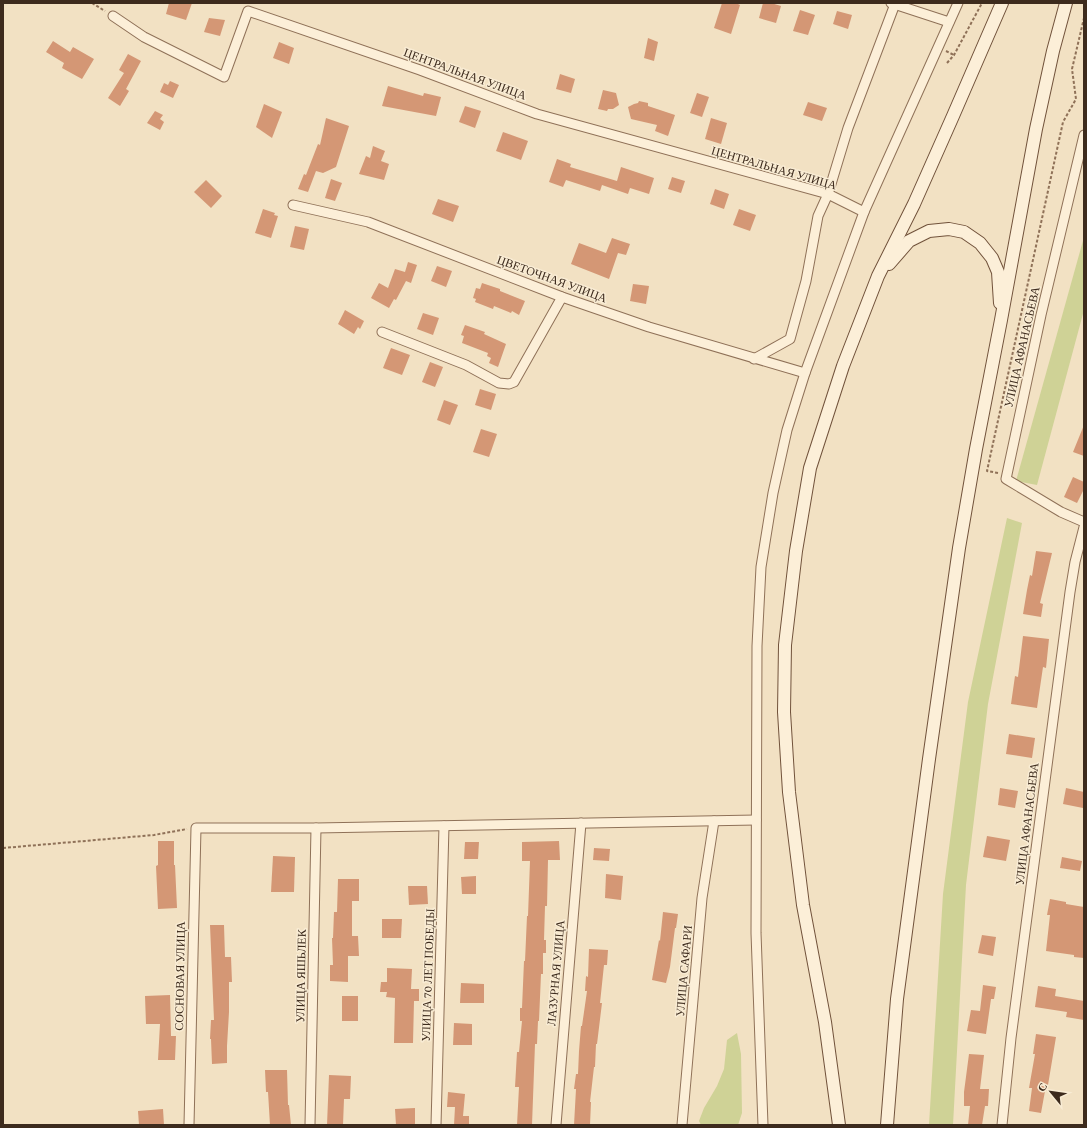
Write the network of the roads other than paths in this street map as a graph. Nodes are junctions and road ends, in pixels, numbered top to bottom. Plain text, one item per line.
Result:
1 (958, 3) edge
2 (1002, 3) edge
3 (1066, 3) edge
4 (893, 4) edge
5 (113, 16) road end
6 (949, 22) junction
7 (1084, 135) edge
8 (828, 194) junction
9 (293, 205) dead end
10 (864, 212) junction
11 (878, 276) junction
12 (562, 297) junction
13 (1001, 320) junction
14 (382, 332) dead end
15 (754, 359) junction
16 (805, 373) junction
17 (1084, 522) edge
18 (1084, 527) edge
19 (756, 820) junction
20 (714, 821) junction
21 (581, 823) junction
22 (444, 826) junction
23 (316, 828) junction
24 (189, 1125) edge
25 (310, 1125) edge
26 (436, 1125) edge
27 (556, 1125) edge
28 (682, 1125) edge
29 (763, 1125) edge
30 (840, 1125) edge
31 (886, 1125) edge
32 (1002, 1125) edge

1 - 6 street
2 - 11 main road
3 - 13 main road
4 - 6 street
4 - 8 street
5 - 8 street, ЦЕНТРАЛЬНАЯ УЛИЦА
6 - 10 street
7 - 17 street, УЛИЦА АФАНАСЬЕВА
8 - 10 street, ЦЕНТРАЛЬНАЯ УЛИЦА
8 - 15 street
9 - 12 street, ЦВЕТОЧНАЯ УЛИЦА
10 - 16 street
11 - 13 main road
11 - 30 main road
12 - 14 street
12 - 15 street, ЦВЕТОЧНАЯ УЛИЦА
13 - 31 main road
15 - 16 street, ЦВЕТОЧНАЯ УЛИЦА
16 - 19 street
18 - 32 street, УЛИЦА АФАНАСЬЕВА
19 - 20 street
19 - 29 street
20 - 21 street
20 - 28 street, УЛИЦА САФАРИ
21 - 22 street
21 - 27 street, ЛАЗУРНАЯ УЛИЦА
22 - 23 street
22 - 26 street, УЛИЦА 70 ЛЕТ ПОБЕДЫ
23 - 24 street, СОСНОВАЯ УЛИЦА
23 - 25 street, УЛИЦА ЯШЬЛЕК

